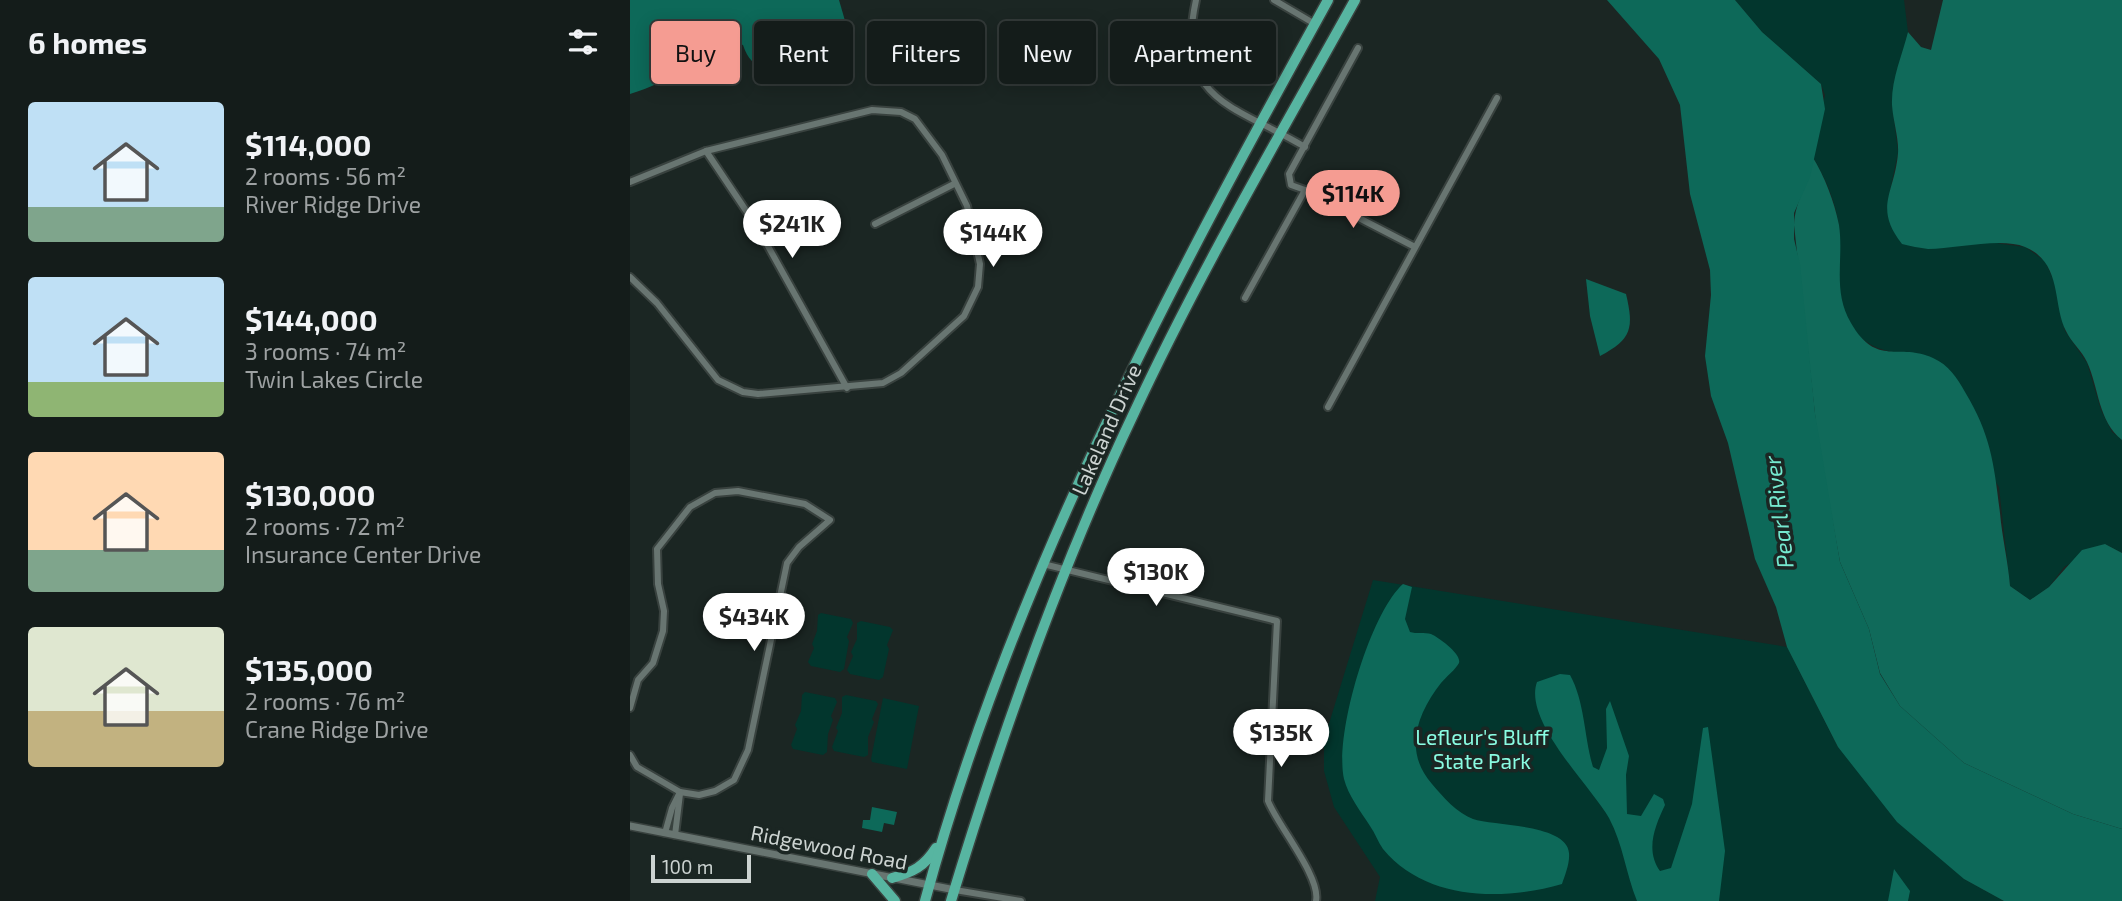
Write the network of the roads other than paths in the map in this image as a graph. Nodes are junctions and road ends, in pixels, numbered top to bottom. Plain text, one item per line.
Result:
1 (1196, 0) edge
2 (1274, 0) edge
3 (1328, 0) edge
4 (1355, 0) edge
5 (1315, 24) junction
6 (1358, 48) dead end
7 (1497, 98) dead end
8 (1260, 124) junction
9 (1281, 132) junction
10 (1306, 147) junction
11 (706, 151) junction
12 (630, 182) edge
13 (954, 184) junction
14 (1305, 190) junction
15 (875, 223) dead end
16 (1413, 246) junction
17 (630, 277) edge
18 (1245, 298) dead end
19 (847, 388) junction
20 (1328, 407) dead end
21 (1043, 564) junction
22 (1067, 569) junction
23 (630, 708) edge
24 (630, 755) edge
25 (680, 792) junction
26 (630, 826) edge
27 (665, 833) junction
28 (675, 835) junction
29 (942, 838) junction
30 (872, 874) junction
31 (892, 878) junction
32 (929, 886) junction
33 (955, 890) junction
34 (895, 901) edge
35 (925, 901) edge
36 (951, 901) edge
37 (1021, 901) edge
38 (1316, 901) edge

1 - 8 street
2 - 5 street
3 - 5 highway, Lakeland Drive
4 - 9 highway, Lakeland Drive
5 - 8 highway, Lakeland Drive
6 - 10 street
7 - 16 street
8 - 9 street
8 - 21 highway, Lakeland Drive
9 - 10 street
9 - 22 highway, Lakeland Drive
10 - 14 street
11 - 12 street
11 - 13 street
11 - 19 street
13 - 15 street
13 - 19 street
14 - 16 street
14 - 18 street
16 - 20 street
17 - 19 street
21 - 22 street
21 - 29 highway, Lakeland Drive
22 - 33 highway, Lakeland Drive
22 - 38 street
23 - 25 street
24 - 25 street
25 - 27 street
25 - 28 street
26 - 27 street, Ridgewood Road
27 - 28 street, Ridgewood Road
28 - 30 street, Ridgewood Road
29 - 31 highway
29 - 32 highway, Lakeland Drive
30 - 31 street, Ridgewood Road
30 - 34 highway
31 - 32 street, Ridgewood Road
32 - 33 street, Ridgewood Road
32 - 35 highway, Lakeland Drive
33 - 36 highway, Lakeland Drive
33 - 37 street, Ridgewood Road

